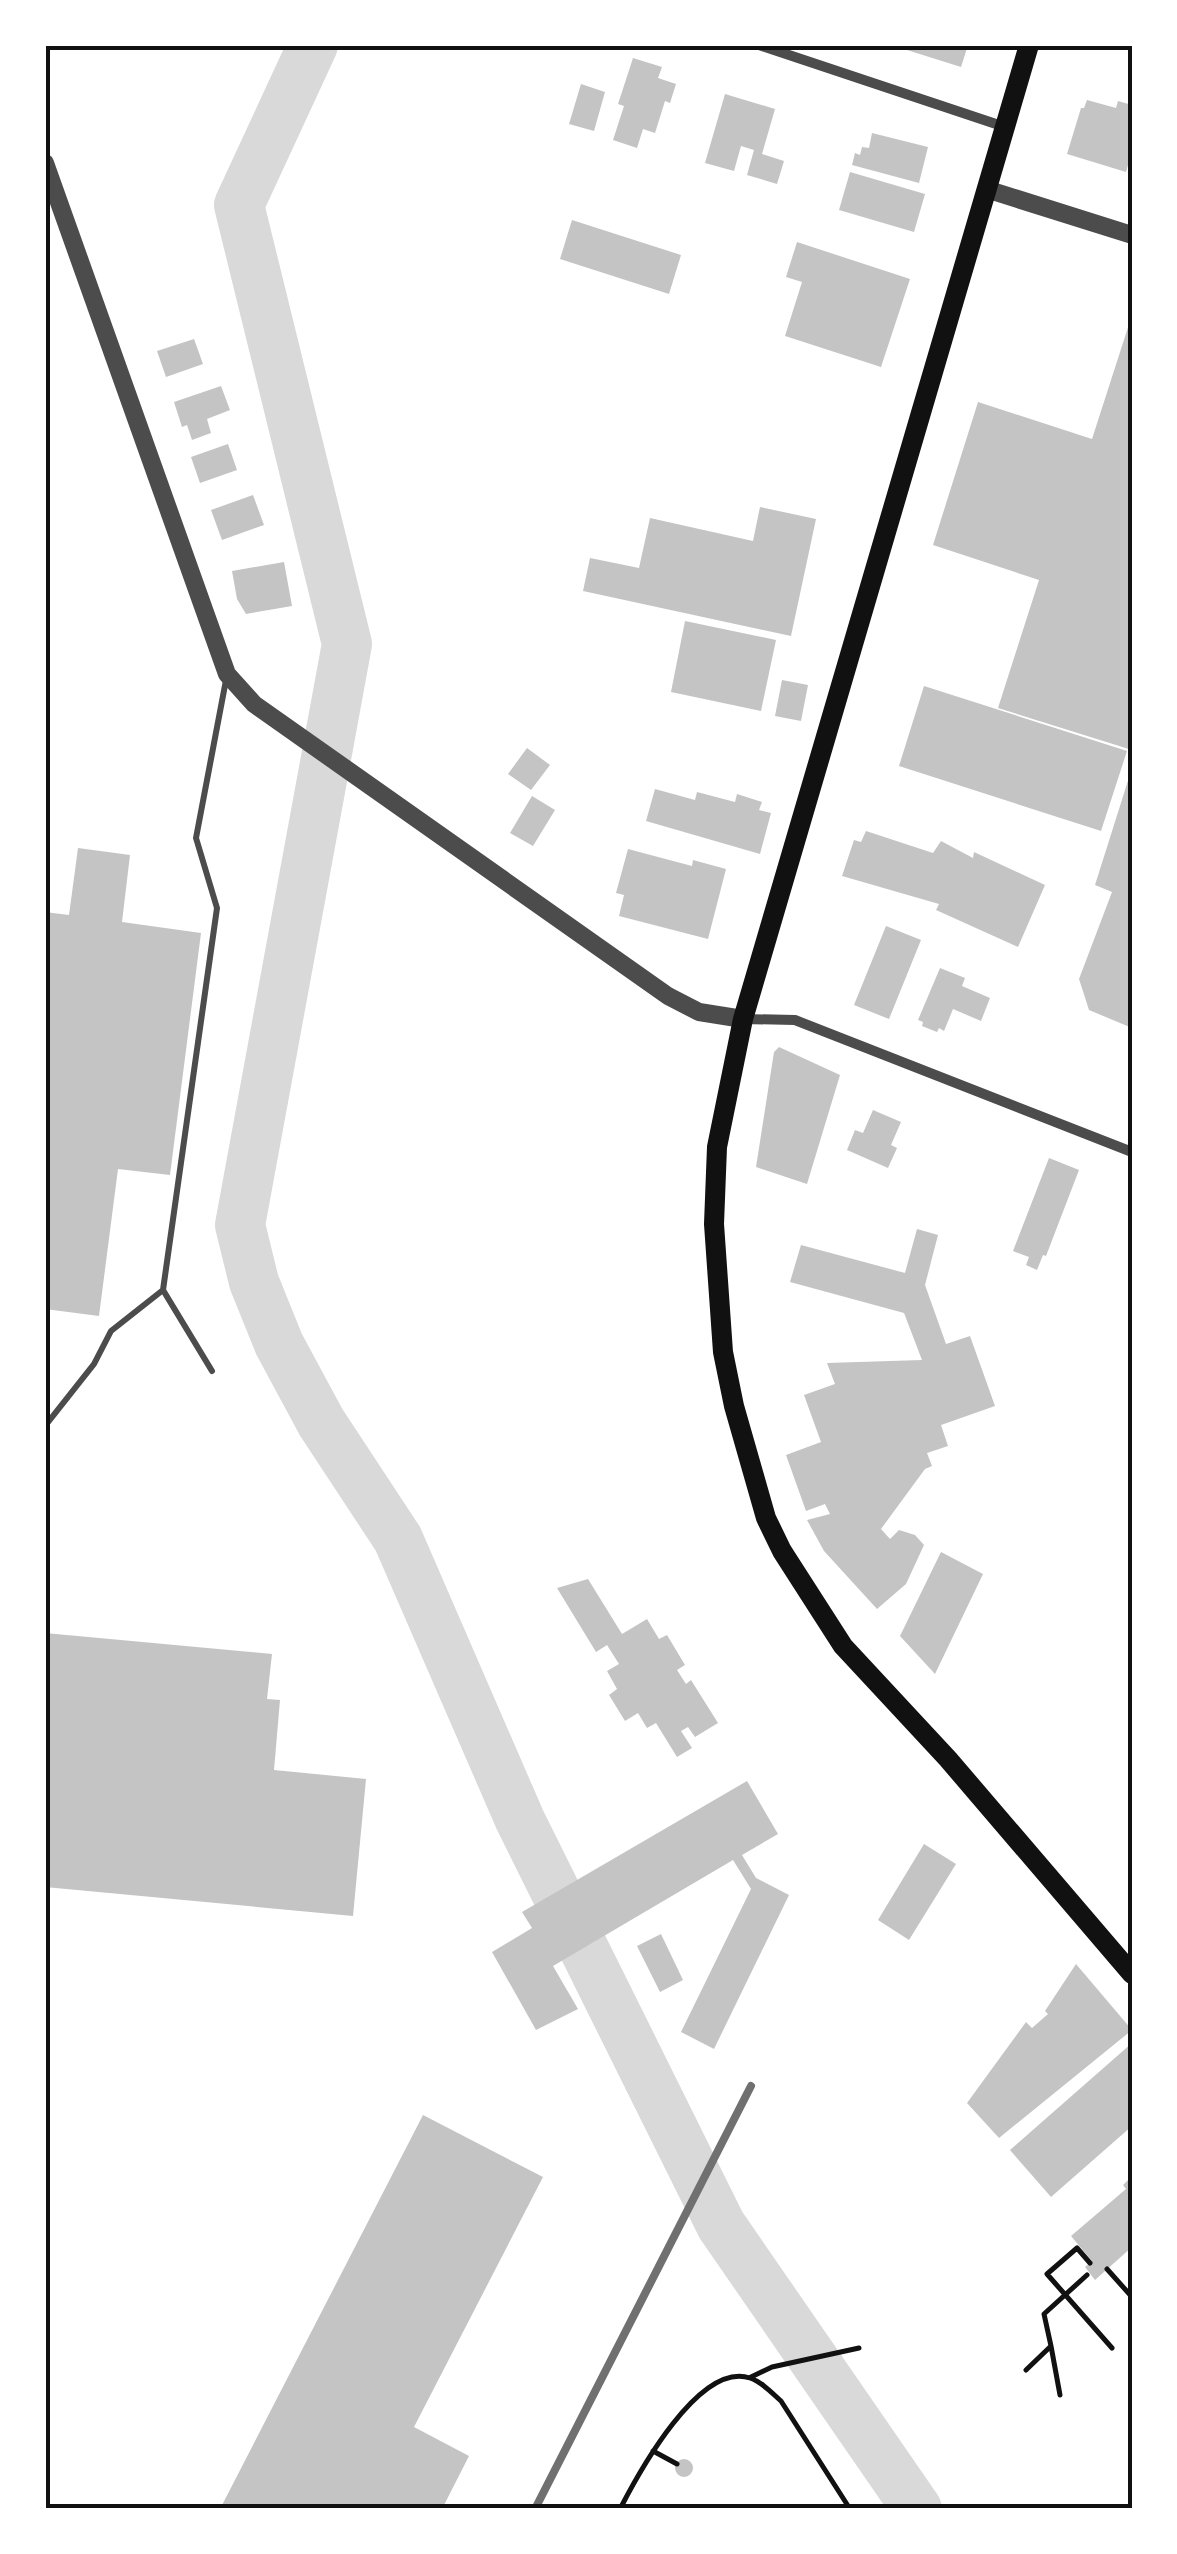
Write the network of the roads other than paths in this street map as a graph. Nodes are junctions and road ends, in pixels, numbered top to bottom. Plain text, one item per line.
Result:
1 (759, 45) edge
2 (1028, 45) edge
3 (1006, 127) junction
4 (45, 162) edge
5 (986, 190) junction
6 (1132, 234) edge
7 (227, 674) junction
8 (743, 1019) junction
9 (1132, 1152) edge
10 (163, 1290) junction
11 (212, 1371) dead end
12 (45, 1426) edge
13 (1132, 1974) edge

1 - 3 street
2 - 3 main road
3 - 5 main road
4 - 7 street
5 - 6 street
5 - 8 main road
7 - 8 street
7 - 10 lane
8 - 9 street
8 - 13 main road
10 - 11 lane
10 - 12 lane

